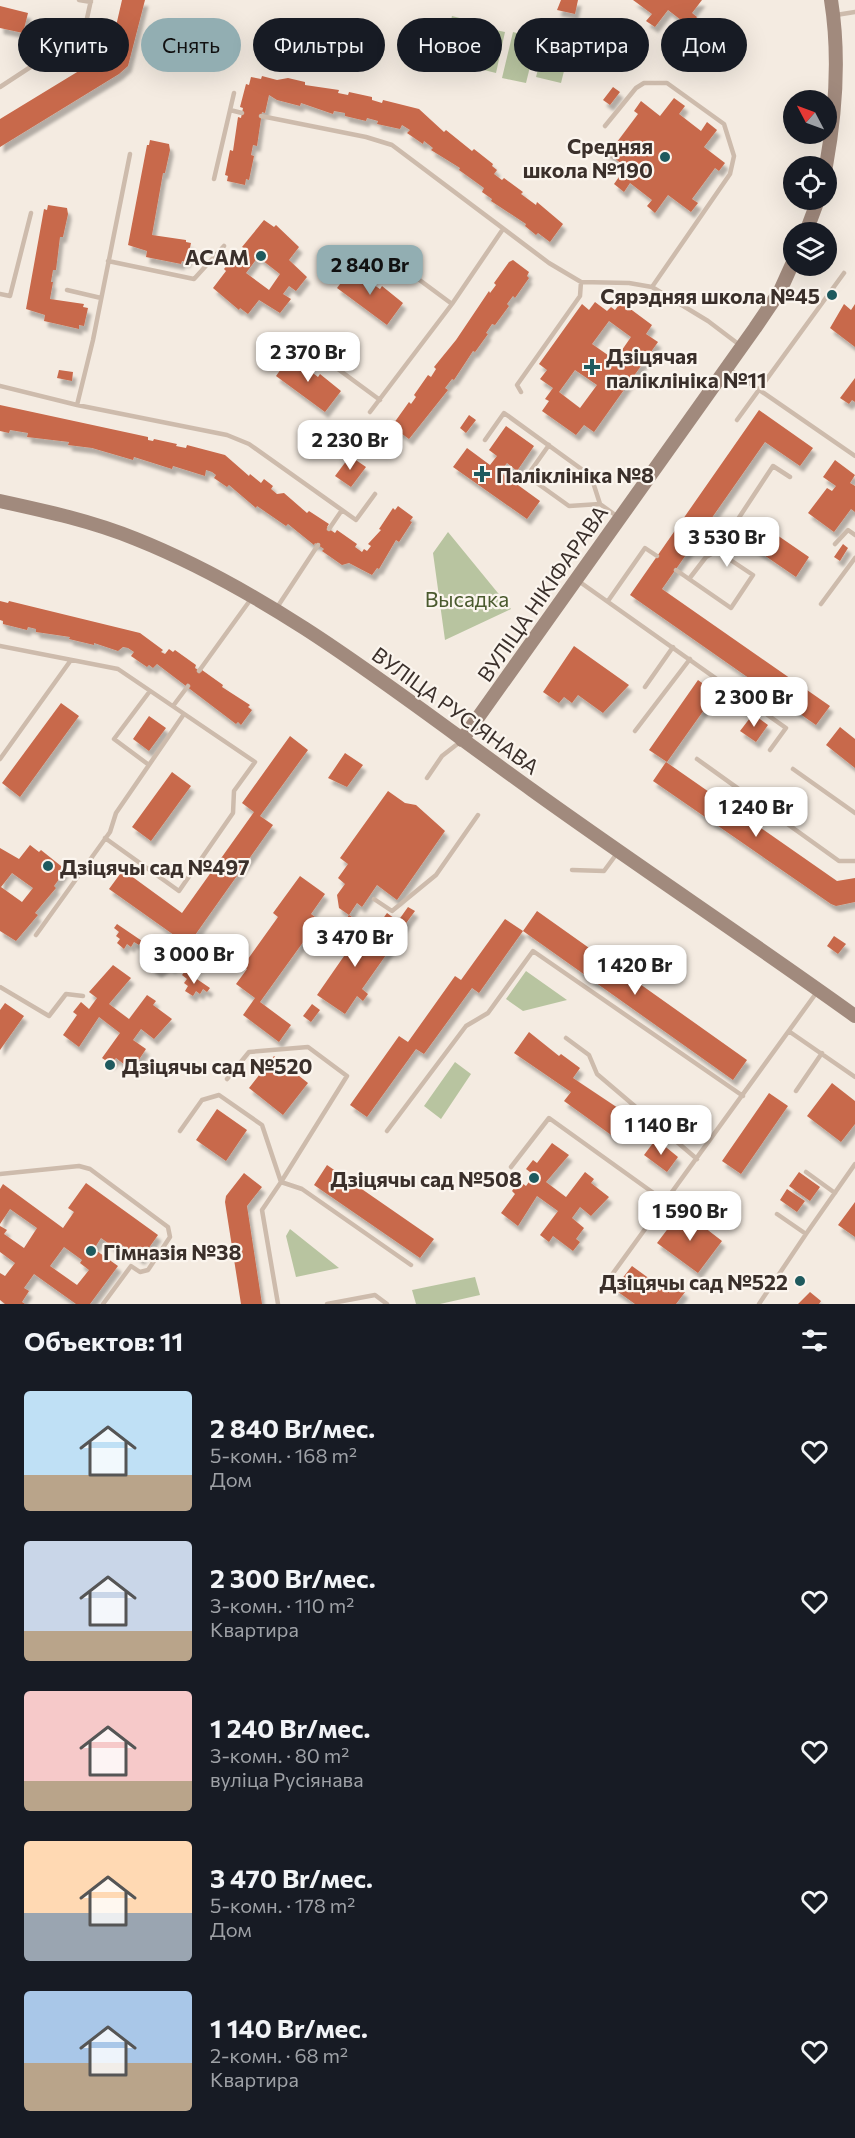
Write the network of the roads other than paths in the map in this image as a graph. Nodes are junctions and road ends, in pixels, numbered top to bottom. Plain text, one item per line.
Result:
1 (79, 0) edge
2 (831, 0) edge
3 (91, 1) edge
4 (855, 12) edge
5 (833, 15) junction
6 (0, 87) edge
7 (234, 93) dead end
8 (230, 110) junction
9 (242, 113) dead end
10 (261, 116) dead end
11 (605, 126) dead end
12 (130, 154) dead end
13 (828, 156) edge
14 (214, 179) dead end
15 (31, 213) dead end
16 (503, 229) junction
17 (224, 246) dead end
18 (379, 250) dead end
19 (108, 261) junction
20 (844, 273) dead end
21 (787, 276) edge
22 (581, 282) junction
23 (652, 287) junction
24 (67, 290) dead end
25 (0, 294) edge
26 (102, 298) junction
27 (452, 304) junction
28 (308, 347) dead end
29 (742, 347) junction
30 (727, 367) junction
31 (0, 386) edge
32 (758, 388) junction
33 (520, 392) dead end
34 (380, 400) junction
35 (77, 405) junction
36 (370, 412) dead end
37 (737, 420) dead end
38 (485, 440) dead end
39 (549, 445) junction
40 (855, 456) edge
41 (790, 477) dead end
42 (375, 494) dead end
43 (0, 501) edge
44 (600, 504) junction
45 (342, 510) junction
46 (620, 518) junction
47 (329, 529) dead end
48 (855, 535) edge
49 (835, 544) dead end
50 (318, 545) dead end
51 (717, 551) junction
52 (657, 556) dead end
53 (855, 558) edge
54 (676, 570) dead end
55 (690, 579) junction
56 (577, 580) junction
57 (253, 597) junction
58 (608, 601) junction
59 (821, 604) dead end
60 (275, 611) junction
61 (0, 646) edge
62 (673, 647) junction
63 (690, 659) junction
64 (71, 660) junction
65 (199, 671) dead end
66 (188, 686) dead end
67 (645, 687) dead end
68 (150, 691) junction
69 (173, 706) junction
70 (184, 714) junction
71 (635, 731) dead end
72 (462, 740) junction
73 (770, 750) dead end
74 (0, 759) edge
75 (698, 759) dead end
76 (148, 765) junction
77 (793, 769) dead end
78 (427, 778) dead end
79 (855, 813) edge
80 (478, 815) dead end
81 (105, 838) junction
82 (618, 852) junction
83 (855, 861) edge
84 (572, 870) dead end
85 (374, 899) dead end
86 (36, 935) dead end
87 (0, 987) edge
88 (819, 990) junction
89 (83, 996) dead end
90 (855, 1015) edge
91 (790, 1032) junction
92 (566, 1038) dead end
93 (822, 1053) junction
94 (855, 1077) edge
95 (227, 1079) dead end
96 (796, 1091) dead end
97 (743, 1096) junction
98 (180, 1131) dead end
99 (387, 1131) dead end
100 (697, 1159) junction
101 (855, 1164) edge
102 (511, 1167) dead end
103 (807, 1172) dead end
104 (0, 1174) edge
105 (281, 1182) junction
106 (834, 1193) junction
107 (666, 1202) junction
108 (777, 1214) dead end
109 (806, 1234) junction
110 (411, 1265) dead end
111 (603, 1287) dead end
112 (103, 1304) edge
113 (278, 1304) edge
114 (327, 1304) edge
115 (387, 1304) edge
116 (759, 1304) edge

1 - 3 lane
2 - 5 main road
3 - 6 lane
4 - 5 lane
5 - 13 main road
7 - 8 lane
8 - 9 lane
8 - 14 lane
10 - 16 lane
11 - 23 lane
12 - 19 lane
15 - 25 lane
16 - 22 lane
16 - 27 lane
17 - 19 lane
18 - 27 lane
19 - 26 lane
20 - 32 lane
21 - 29 main road, ВУЛІЦА НІКІФАРАВА
22 - 23 lane
22 - 33 lane
23 - 29 lane
24 - 26 lane
26 - 35 lane
27 - 34 lane
28 - 34 lane
29 - 30 main road, ВУЛІЦА НІКІФАРАВА
30 - 32 lane
30 - 46 main road, ВУЛІЦА НІКІФАРАВА
31 - 35 lane
32 - 37 lane
32 - 40 lane
34 - 36 lane
35 - 45 lane
38 - 39 lane
39 - 44 lane
39 - 44 lane
41 - 51 lane
42 - 45 lane
43 - 57 main road, ВУЛІЦА РУСІЯНАВА
44 - 46 lane
45 - 47 lane
46 - 56 main road, ВУЛІЦА НІКІФАРАВА
48 - 49 lane
50 - 60 lane
51 - 55 lane
51 - 55 lane
52 - 58 lane
53 - 59 lane
54 - 55 lane
56 - 58 lane
56 - 72 main road, ВУЛІЦА НІКІФАРАВА
57 - 60 main road, ВУЛІЦА РУСІЯНАВА
57 - 65 lane
58 - 62 lane
60 - 72 main road, ВУЛІЦА РУСІЯНАВА
61 - 64 lane
62 - 63 lane
62 - 67 lane
63 - 71 lane
63 - 73 lane
64 - 68 lane
64 - 74 lane
66 - 69 lane
68 - 69 lane
68 - 76 lane
69 - 70 lane
70 - 76 lane
70 - 81 lane
72 - 78 lane
72 - 82 main road, ВУЛІЦА РУСІЯНАВА
75 - 83 lane
76 - 81 lane
77 - 79 lane
80 - 85 lane
81 - 86 lane
82 - 84 lane
82 - 88 main road, ВУЛІЦА РУСІЯНАВА
87 - 89 lane
88 - 90 main road, ВУЛІЦА РУСІЯНАВА
88 - 91 lane
91 - 93 lane
91 - 97 lane
92 - 100 lane
93 - 94 lane
93 - 96 lane
95 - 105 lane
97 - 99 lane
97 - 100 lane
98 - 105 lane
100 - 107 lane
101 - 106 lane
102 - 107 lane
103 - 106 lane
104 - 112 lane
105 - 110 lane
105 - 113 lane
106 - 109 lane
107 - 111 lane
108 - 109 lane
109 - 116 lane
114 - 115 lane

